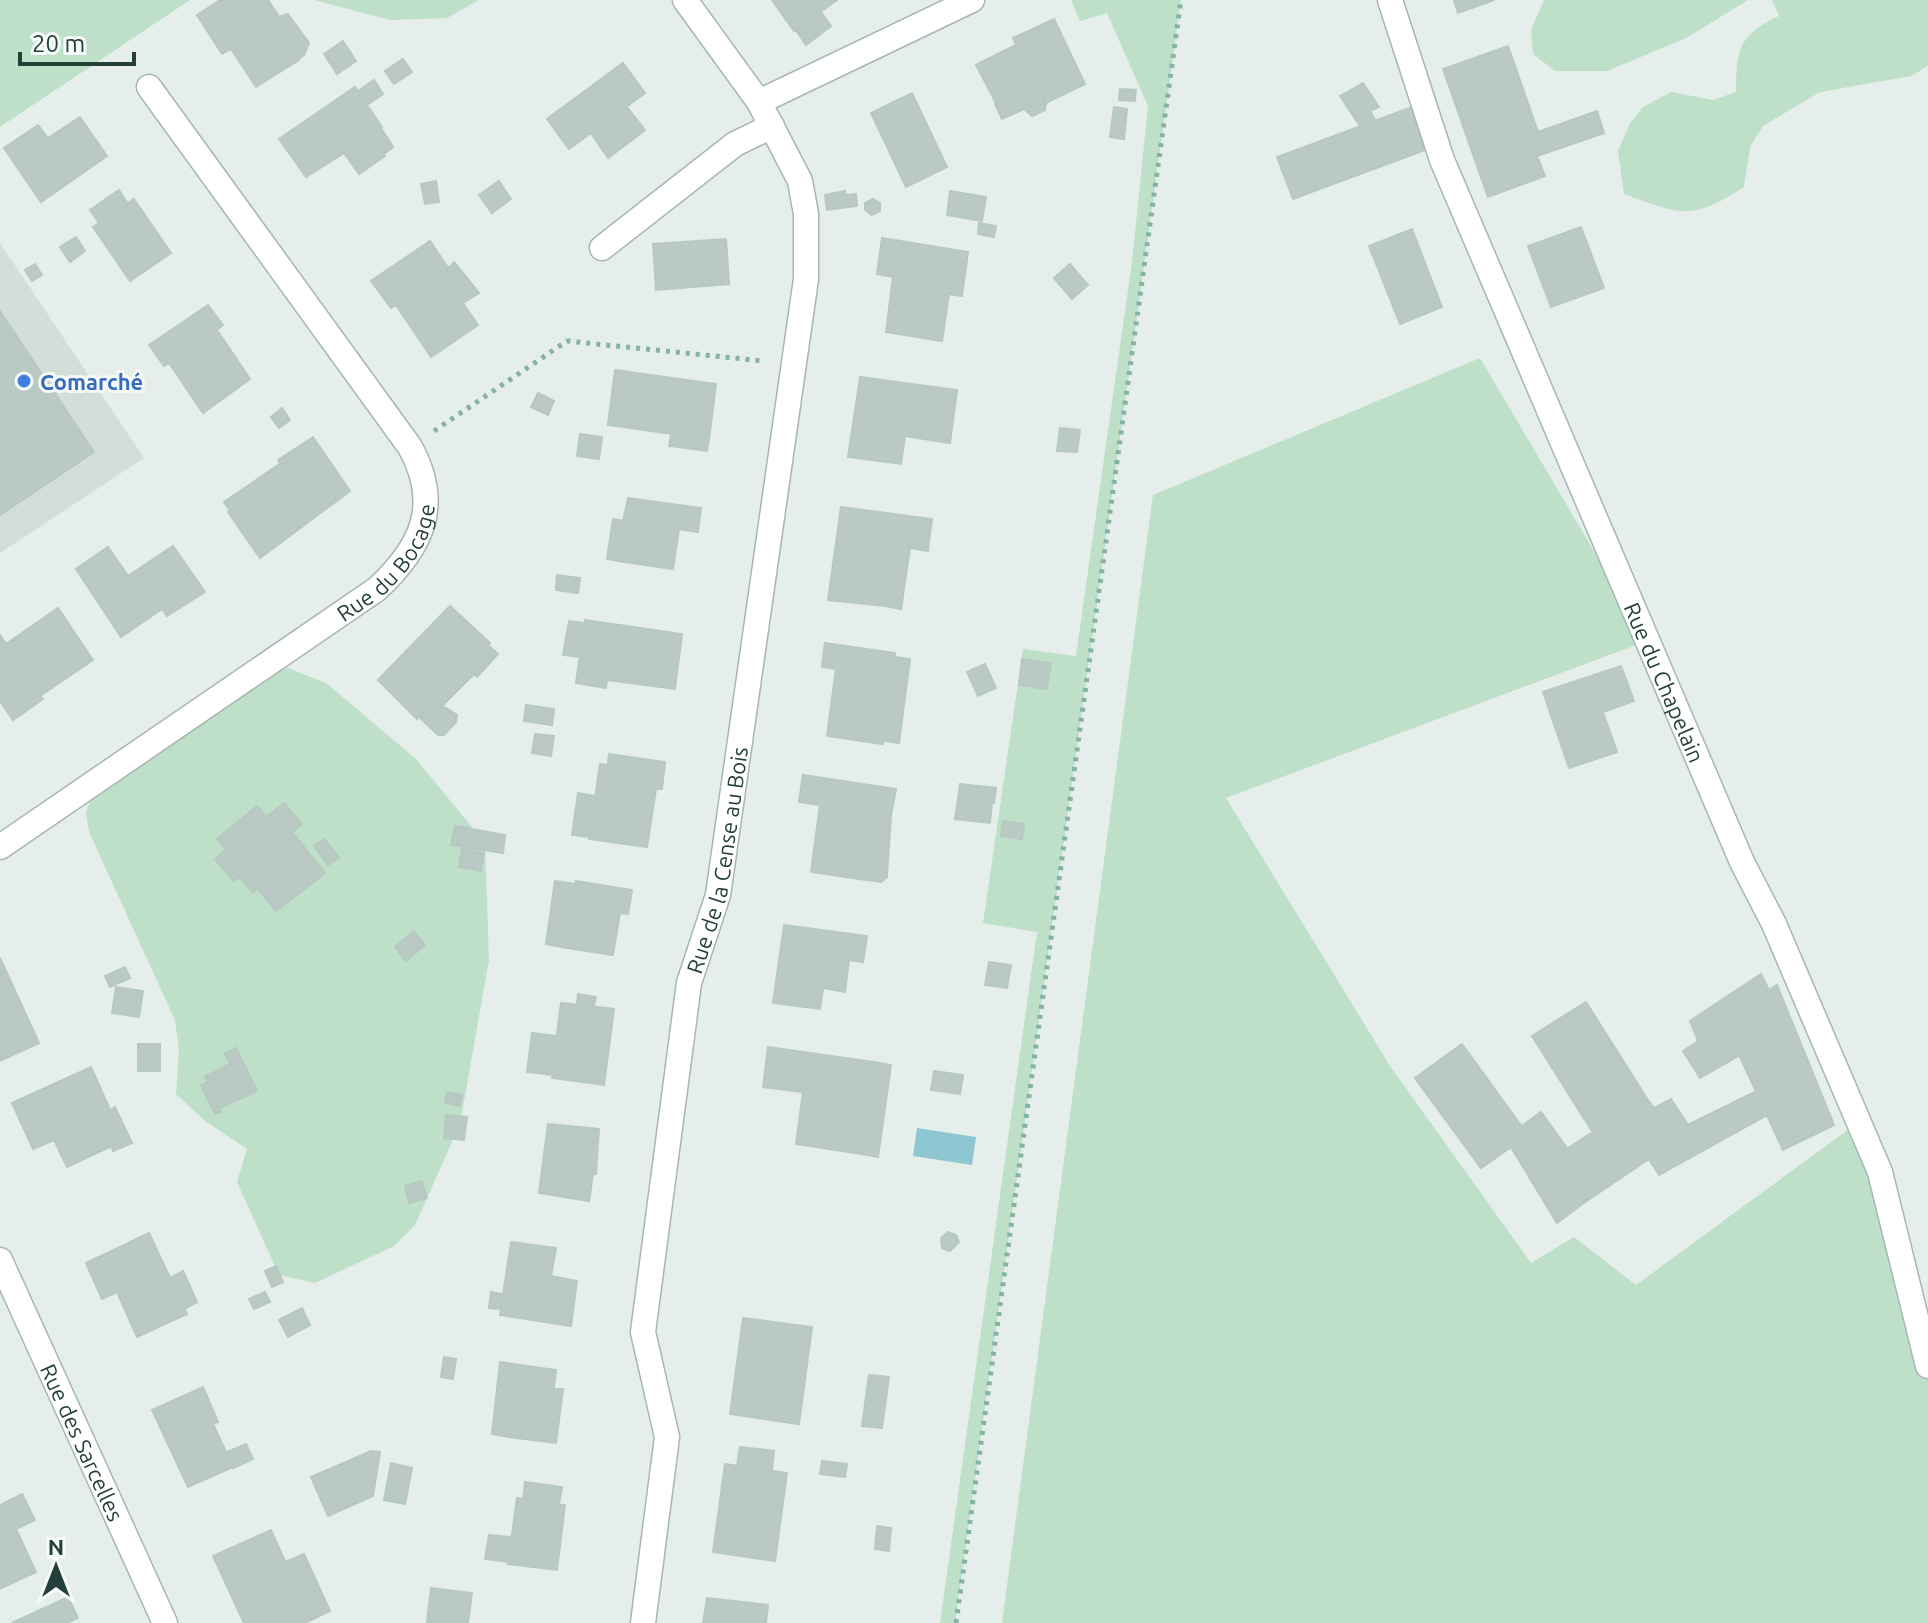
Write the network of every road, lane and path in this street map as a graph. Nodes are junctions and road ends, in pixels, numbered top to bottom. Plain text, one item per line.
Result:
1 (685, 0) edge
2 (972, 0) edge
3 (1181, 0) edge
4 (1390, 0) edge
5 (149, 87) dead end
6 (759, 102) junction
7 (772, 126) junction
8 (602, 248) dead end
9 (794, 364) junction
10 (410, 447) junction
11 (0, 847) edge
12 (0, 1260) edge
13 (1928, 1366) edge
14 (165, 1623) edge
15 (643, 1623) edge
16 (956, 1623) edge

1 - 6 street, Rue de la Cense au Bois
2 - 6 street
3 - 16 path
4 - 13 street, Rue du Chapelain
5 - 10 street, Rue du Bocage
6 - 7 street, Rue de la Cense au Bois
7 - 8 street
7 - 9 street, Rue de la Cense au Bois
9 - 10 path
9 - 15 street, Rue de la Cense au Bois
10 - 11 street, Rue du Bocage
12 - 14 street, Rue des Sarcelles

